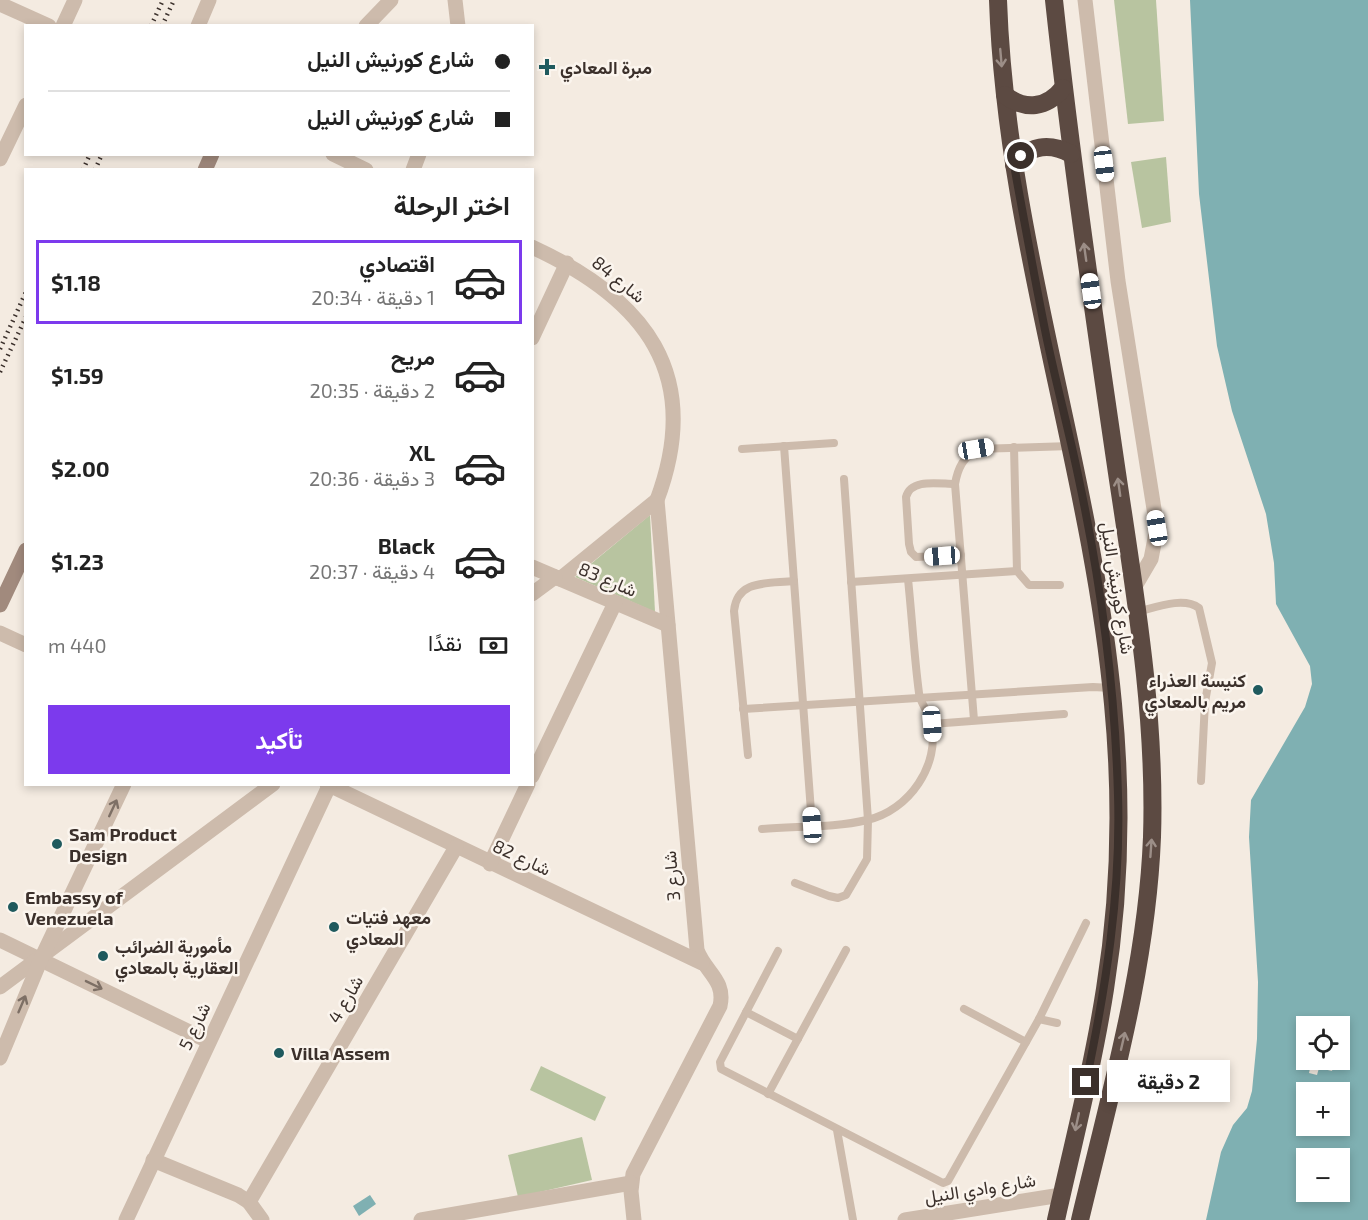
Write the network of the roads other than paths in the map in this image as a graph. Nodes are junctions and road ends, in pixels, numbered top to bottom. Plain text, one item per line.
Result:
1 (75, 0) edge
2 (209, 0) edge
3 (391, 0) edge
4 (455, 0) edge
5 (998, 0) edge
6 (1054, 0) edge
7 (1085, 0) edge
8 (0, 4) edge
9 (45, 24) edge
10 (64, 24) edge
11 (199, 24) edge
12 (368, 24) edge
13 (458, 24) edge
14 (1063, 88) junction
15 (1005, 95) junction
16 (24, 109) edge
17 (1071, 154) junction
18 (337, 156) edge
19 (0, 159) edge
20 (1014, 165) junction
21 (362, 168) edge
22 (534, 248) edge
23 (567, 263) junction
24 (534, 334) edge
25 (834, 443) dead end
26 (784, 446) junction
27 (1072, 446) junction
28 (1014, 447) junction
29 (742, 448) dead end
30 (844, 479) dead end
31 (955, 483) junction
32 (657, 500) junction
33 (24, 554) edge
34 (961, 555) junction
35 (534, 568) edge
36 (1017, 571) junction
37 (963, 575) junction
38 (558, 578) junction
39 (908, 579) junction
40 (794, 580) junction
41 (851, 582) junction
42 (1060, 585) dead end
43 (1134, 588) junction
44 (534, 593) edge
45 (615, 603) junction
46 (0, 605) edge
47 (1137, 612) junction
48 (669, 625) junction
49 (0, 633) edge
50 (24, 644) edge
51 (1112, 688) junction
52 (972, 694) junction
53 (920, 697) junction
54 (859, 701) junction
55 (803, 705) junction
56 (743, 709) junction
57 (1064, 714) dead end
58 (974, 720) junction
59 (932, 724) junction
60 (748, 754) dead end
61 (534, 772) edge
62 (1202, 781) dead end
63 (123, 786) edge
64 (270, 786) edge
65 (328, 786) edge
66 (330, 786) edge
67 (527, 786) edge
68 (868, 820) junction
69 (812, 825) junction
70 (762, 829) dead end
71 (456, 847) junction
72 (490, 864) junction
73 (795, 883) dead end
74 (1086, 923) dead end
75 (0, 940) edge
76 (846, 950) dead end
77 (778, 951) dead end
78 (41, 959) junction
79 (702, 963) junction
80 (0, 987) edge
81 (964, 1009) dead end
82 (746, 1012) junction
83 (1039, 1019) junction
84 (1057, 1023) dead end
85 (798, 1039) junction
86 (208, 1041) junction
87 (1026, 1042) junction
88 (0, 1058) edge
89 (768, 1094) junction
90 (837, 1130) junction
91 (153, 1160) junction
92 (631, 1183) junction
93 (1061, 1195) junction
94 (249, 1202) junction
95 (126, 1220) edge
96 (262, 1220) edge
97 (421, 1220) edge
98 (634, 1220) edge
99 (853, 1220) edge
100 (905, 1220) edge
101 (1056, 1220) edge
102 (1080, 1220) edge

1 - 10 street
2 - 11 street
3 - 12 street
4 - 13 street
5 -> 15 highway, شارع كورنيش النيل
6 - 14 highway, شارع كورنيش النيل
7 - 43 street
8 - 9 street
14 - 15 highway
14 - 17 highway, شارع كورنيش النيل
15 - 20 highway, شارع كورنيش النيل
16 - 19 street
17 - 20 highway
43 -> 17 highway, شارع كورنيش النيل
18 - 21 street
20 - 27 highway, شارع كورنيش النيل
22 - 23 street, شارع 84
23 - 24 street
23 - 32 street, شارع 84
25 - 26 lane
26 - 29 lane
26 - 40 lane
27 - 28 lane
27 - 51 highway, شارع كورنيش النيل
28 - 31 lane
28 - 36 lane
30 - 41 lane
31 - 34 lane
31 - 34 lane
32 - 38 street
32 - 48 street, شارع 3
33 - 46 street
34 - 37 lane
35 - 38 street, شارع 83
36 - 37 lane
36 - 42 lane
37 - 39 lane
37 - 52 lane
38 - 44 street
38 - 45 street, شارع 83
39 - 41 lane
39 - 53 lane
40 - 55 lane
40 - 56 lane
41 - 54 lane
43 - 47 highway, شارع كورنيش النيل
45 - 48 street, شارع 83
45 - 61 street
47 - 62 lane
102 -> 47 highway, شارع كورنيش النيل
48 - 79 street, شارع 3
49 - 50 street
51 - 52 lane
51 -> 93 highway, شارع كورنيش النيل
52 - 53 lane
52 - 58 lane
53 - 54 lane
53 - 59 lane
54 - 55 lane
54 - 68 lane
55 - 56 lane
55 - 69 lane
56 - 60 lane
57 - 58 lane
58 - 59 lane
59 - 68 lane
78 -> 63 street
64 - 78 street
65 - 86 street, شارع 5
66 - 71 street, شارع 82
67 - 72 street
68 - 69 lane
68 - 73 lane
69 - 70 lane
71 - 72 street, شارع 82
71 - 94 street, شارع 4
72 - 79 street, شارع 82
74 - 83 lane
75 - 78 street
76 - 85 lane
77 - 82 lane
78 - 80 street
78 -> 86 street
88 -> 78 street
79 - 92 street, شارع 3
81 - 87 lane
82 - 85 lane
82 - 89 lane
83 - 84 lane
83 - 87 lane
85 - 89 lane
86 - 91 street, شارع 5
87 - 90 lane
89 - 90 lane
90 - 99 lane
91 - 94 street
91 - 95 street, شارع 5
92 - 97 street
92 - 98 street, شارع 3
93 - 100 street, شارع وادي النيل
93 - 101 highway, شارع كورنيش النيل
94 - 96 street

